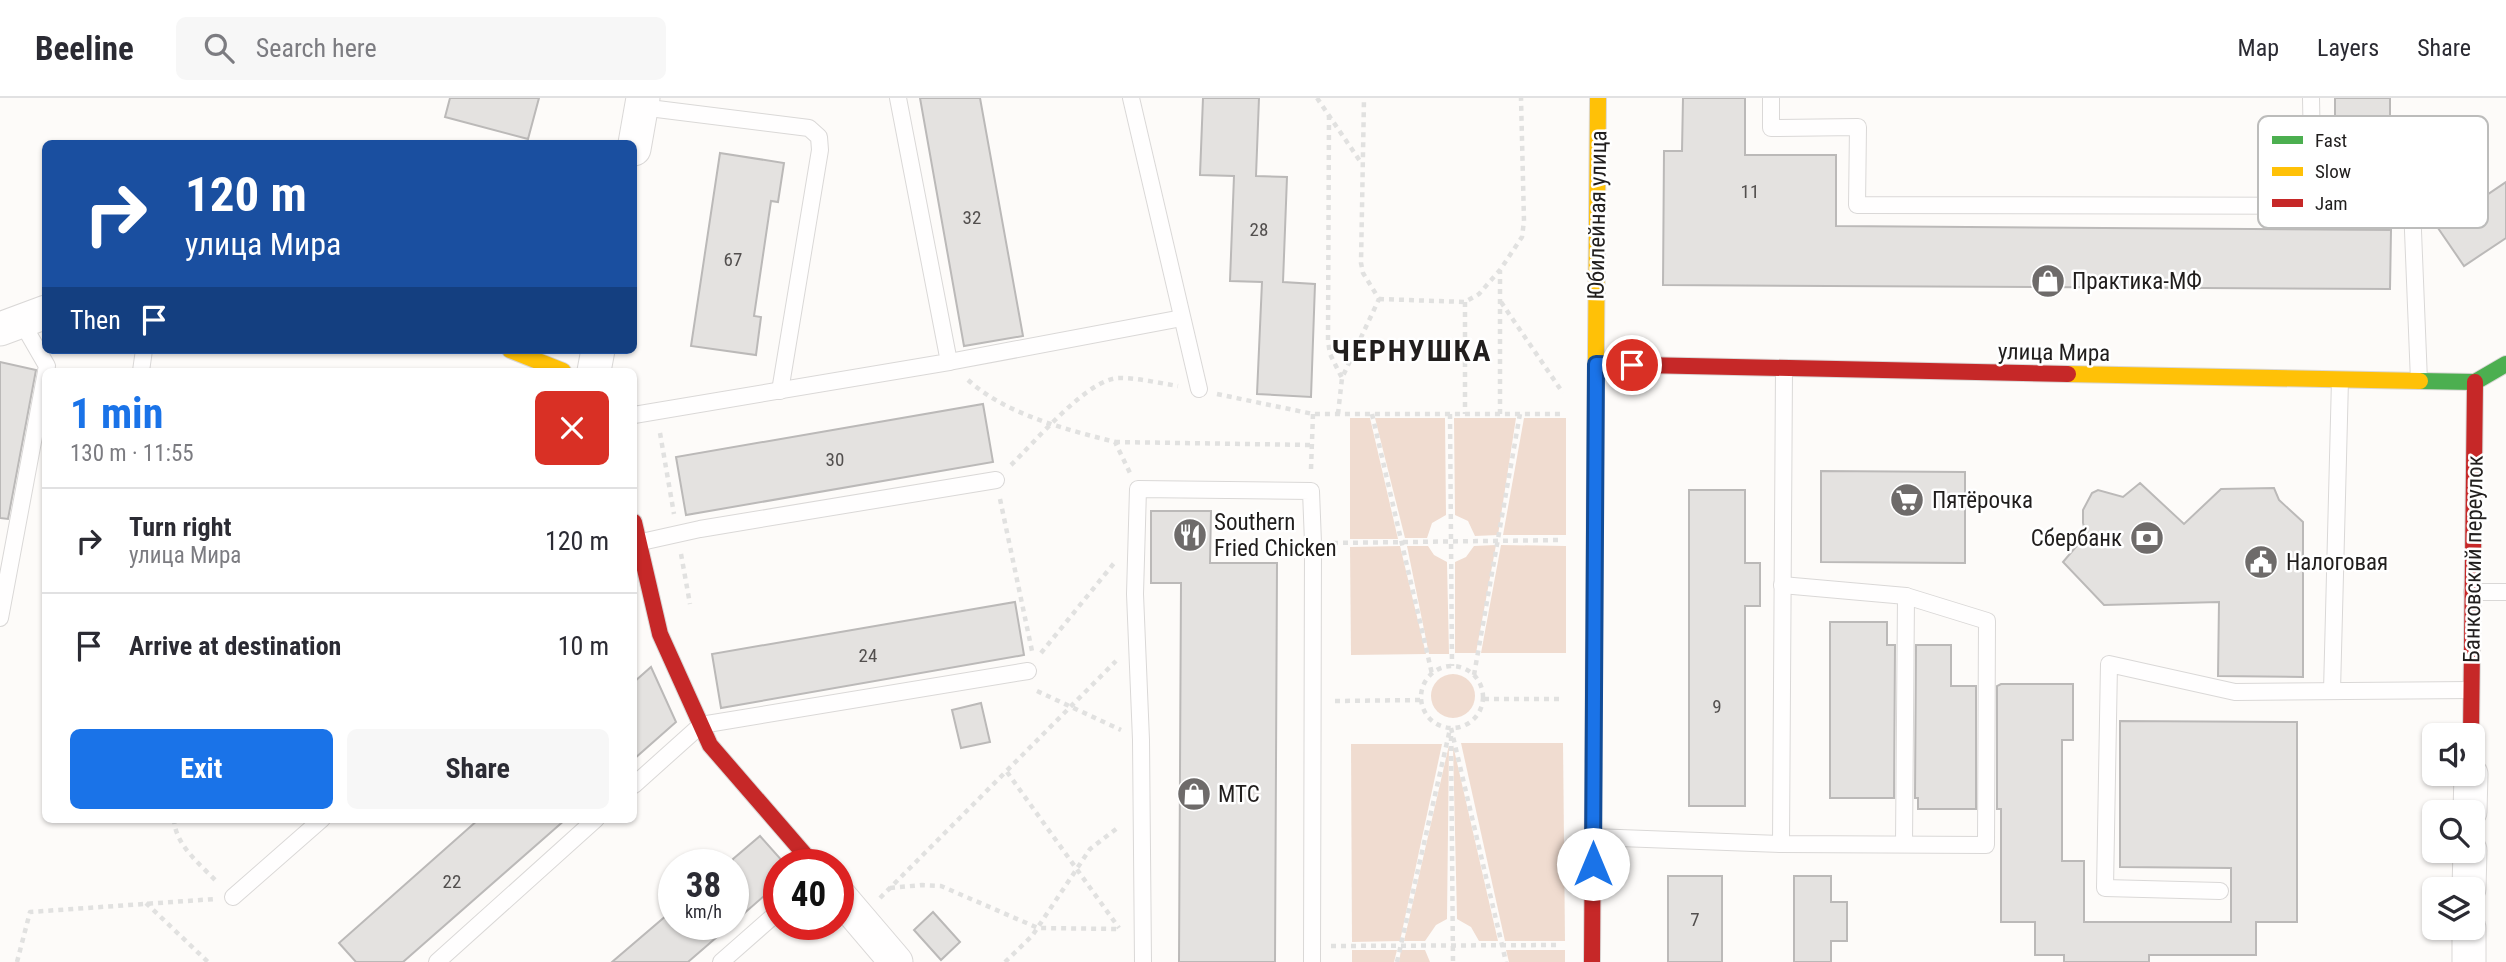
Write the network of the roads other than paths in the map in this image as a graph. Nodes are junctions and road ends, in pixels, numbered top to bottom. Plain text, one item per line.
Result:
1 (898, 98) edge
2 (1131, 98) edge
3 (1598, 98) edge
4 (1771, 98) edge
5 (2311, 98) edge
6 (642, 103) edge
7 (2311, 116) edge
8 (636, 140) edge
9 (2258, 206) edge
10 (2413, 228) edge
11 (1182, 318) junction
12 (22, 321) edge
13 (520, 354) edge
14 (948, 362) junction
15 (1596, 364) junction
16 (2506, 364) edge
17 (47, 368) edge
18 (555, 368) edge
19 (1784, 369) junction
20 (2340, 380) junction
21 (2419, 381) junction
22 (2474, 382) junction
23 (1199, 389) road end
24 (780, 391) junction
25 (42, 393) edge
26 (637, 414) edge
27 (996, 480) road end
28 (637, 544) edge
29 (637, 548) edge
30 (1783, 585) junction
31 (2472, 592) junction
32 (2506, 592) edge
33 (1906, 596) junction
34 (0, 618) edge
35 (1028, 671) road end
36 (2471, 690) junction
37 (2332, 691) junction
38 (2471, 723) edge
39 (701, 725) junction
40 (637, 782) edge
41 (317, 823) edge
42 (592, 823) edge
43 (1593, 838) junction
44 (1781, 844) junction
45 (1904, 844) junction
46 (800, 849) edge
47 (2220, 891) dead end
48 (233, 897) road end
49 (854, 911) edge
50 (763, 925) edge
51 (2469, 940) edge
52 (1312, 954) edge
53 (1592, 954) edge
54 (437, 962) edge
55 (721, 962) edge
56 (896, 962) edge
57 (1143, 962) edge
58 (2469, 962) edge

1 - 14 lane
2 - 11 lane
3 - 15 street, Юбилейная улица
4 - 9 lane
5 - 7 lane
6 - 8 street
6 - 24 lane
10 - 21 lane
11 - 14 lane
11 - 23 lane
12 - 17 lane
13 - 18 street
14 - 24 lane
15 - 19 street, улица Мира
15 - 43 street, Юбилейная улица
16 - 22 street
19 - 20 street, улица Мира
19 - 30 lane
20 - 21 street, улица Мира
20 - 37 lane
21 - 22 street, улица Мира
22 - 31 street, Банковский переулок
24 - 26 lane
25 - 34 lane
27 - 28 lane
29 - 39 street
30 - 33 lane
30 - 44 lane
31 - 32 lane
31 - 36 street, Банковский переулок
33 - 45 lane
33 - 45 lane
35 - 39 lane
36 - 37 lane
36 - 38 street, Банковский переулок
37 - 47 lane
39 - 40 lane
39 - 46 street
41 - 48 lane
42 - 54 lane
43 - 44 lane
43 - 53 street, Юбилейная улица
44 - 45 lane
49 - 56 street
50 - 55 lane
51 - 58 street
52 - 57 lane

